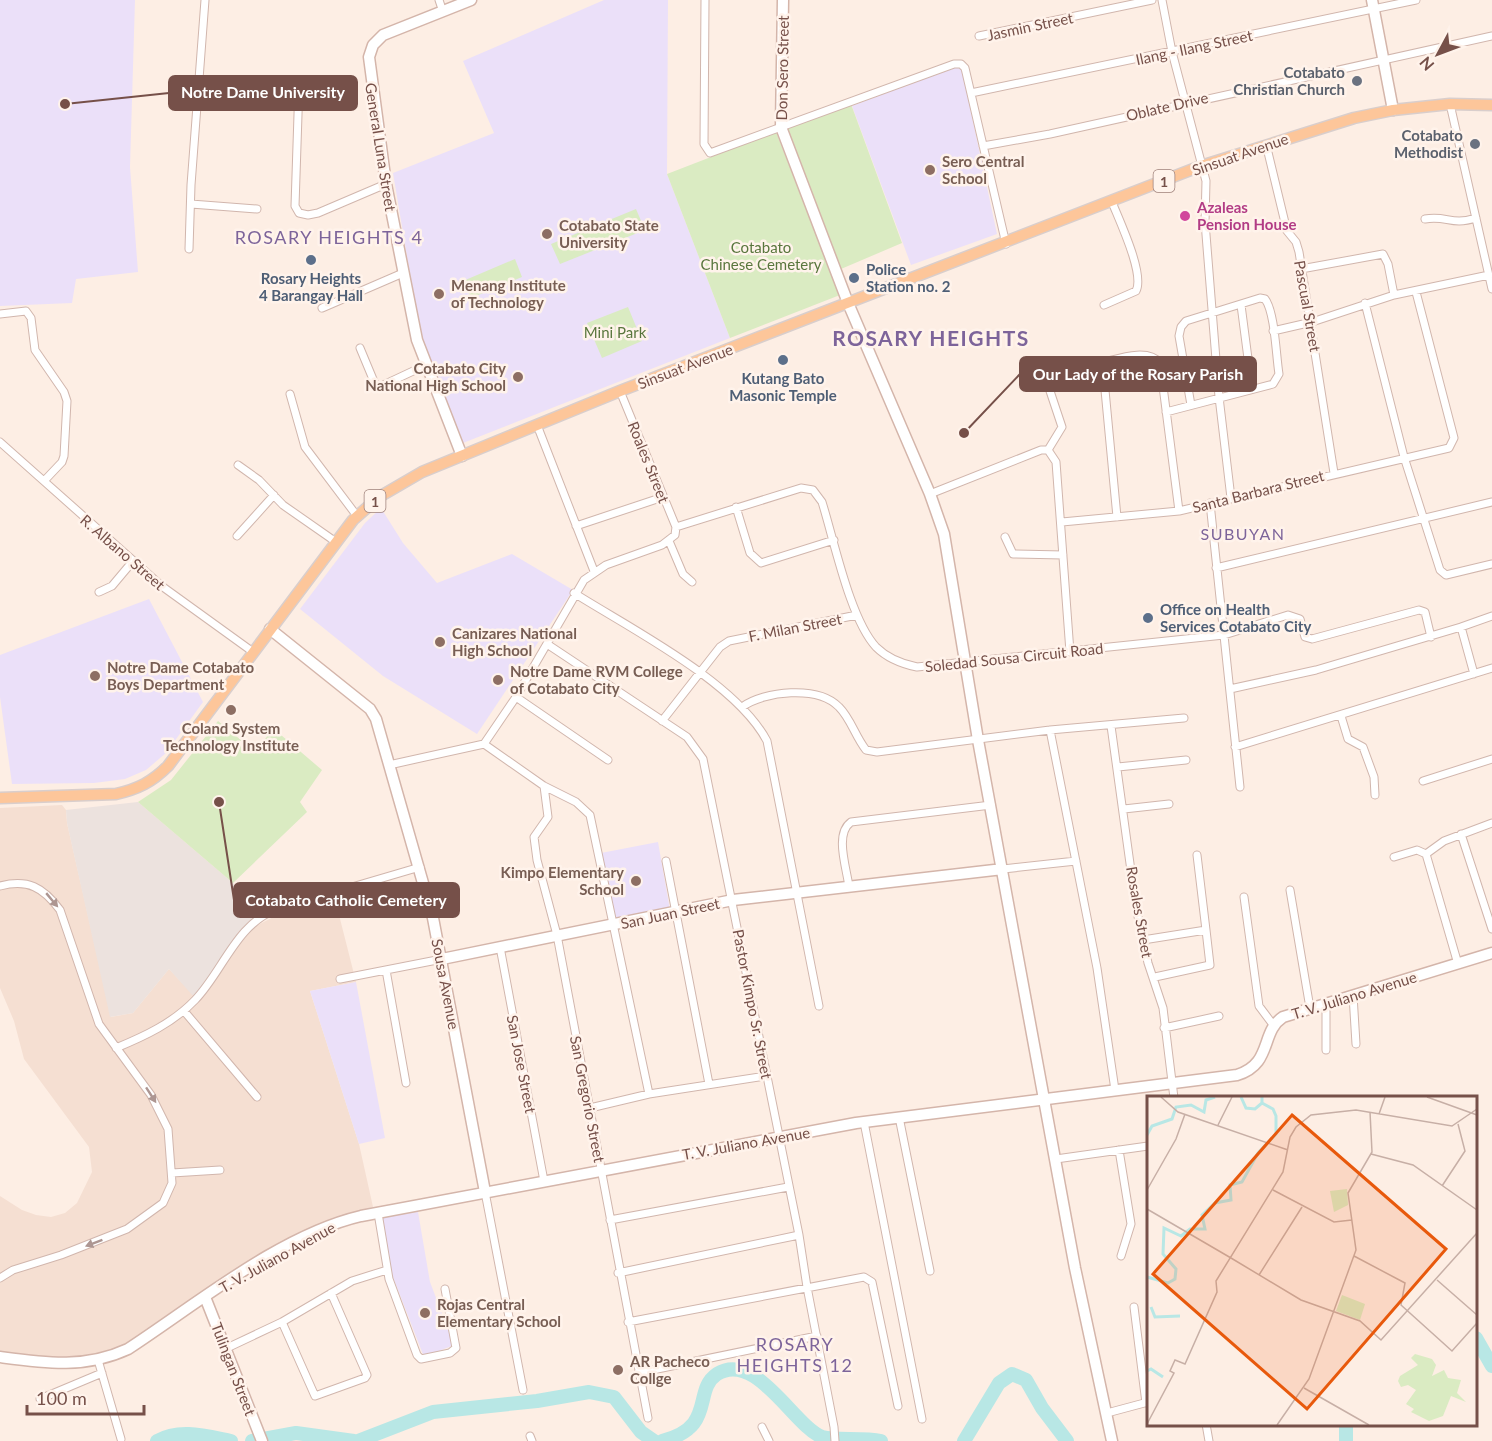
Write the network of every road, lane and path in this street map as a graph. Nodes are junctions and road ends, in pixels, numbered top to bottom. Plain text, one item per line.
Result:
1 (205, 0) edge
2 (439, 0) edge
3 (471, 0) edge
4 (705, 0) edge
5 (783, 0) edge
6 (1152, 0) edge
7 (1162, 0) edge
8 (1416, 0) edge
9 (1373, 5) edge
10 (443, 12) junction
11 (979, 36) dead end
12 (1492, 36) edge
13 (1172, 52) junction
14 (1383, 60) junction
15 (299, 84) dead end
16 (972, 93) junction
17 (1185, 102) junction
18 (1450, 104) junction
19 (1492, 105) edge
20 (1393, 110) junction
21 (781, 127) junction
22 (1266, 144) junction
23 (983, 146) junction
24 (1201, 166) junction
25 (386, 184) junction
26 (1112, 202) junction
27 (191, 204) junction
28 (257, 209) dead end
29 (1476, 218) junction
30 (1425, 219) dead end
31 (1006, 244) junction
32 (189, 249) dead end
33 (1301, 269) junction
34 (403, 273) junction
35 (1489, 275) junction
36 (1492, 289) edge
37 (1416, 292) junction
38 (1394, 295) junction
39 (848, 303) junction
40 (1365, 303) junction
41 (1240, 304) junction
42 (1104, 305) dead end
43 (322, 308) dead end
44 (0, 314) edge
45 (1213, 314) junction
46 (1312, 322) junction
47 (1273, 331) junction
48 (360, 348) dead end
49 (426, 365) junction
50 (1048, 385) dead end
51 (1252, 389) junction
52 (620, 391) junction
53 (290, 394) dead end
54 (1219, 397) junction
55 (1191, 405) junction
56 (1166, 412) junction
57 (537, 425) junction
58 (0, 442) edge
59 (1048, 450) junction
60 (462, 456) junction
61 (1404, 457) junction
62 (238, 465) dead end
63 (1334, 473) junction
64 (44, 481) junction
65 (930, 494) junction
66 (274, 495) junction
67 (663, 497) junction
68 (1231, 498) junction
69 (1492, 502) edge
70 (1210, 503) junction
71 (736, 507) junction
72 (1179, 511) junction
73 (357, 516) junction
74 (1117, 517) junction
75 (1424, 519) junction
76 (1062, 522) junction
77 (576, 526) junction
78 (673, 534) junction
79 (237, 536) dead end
80 (1005, 537) dead end
81 (834, 540) junction
82 (336, 542) junction
83 (1063, 555) junction
84 (133, 561) junction
85 (1492, 564) edge
86 (1216, 568) junction
87 (594, 572) junction
88 (692, 582) dead end
89 (99, 592) dead end
90 (574, 593) junction
91 (857, 615) junction
92 (1492, 616) edge
93 (1461, 627) junction
94 (270, 629) junction
95 (1224, 635) junction
96 (1431, 637) junction
97 (547, 644) junction
98 (253, 652) junction
99 (1070, 652) junction
100 (965, 663) junction
101 (1492, 668) edge
102 (700, 673) junction
103 (1474, 674) junction
104 (1230, 689) junction
105 (516, 697) junction
106 (742, 707) junction
107 (1341, 716) junction
108 (1184, 718) dead end
109 (662, 721) junction
110 (1111, 726) junction
111 (1050, 730) junction
112 (978, 740) junction
113 (484, 744) junction
114 (1235, 747) junction
115 (1492, 759) edge
116 (608, 760) dead end
117 (1186, 760) dead end
118 (389, 765) junction
119 (1118, 767) junction
120 (1423, 781) dead end
121 (544, 786) junction
122 (1240, 788) dead end
123 (1375, 795) dead end
124 (0, 798) edge
125 (1169, 804) dead end
126 (991, 805) junction
127 (1124, 809) junction
128 (1492, 823) edge
129 (1461, 834) junction
130 (1426, 854) junction
131 (1197, 855) dead end
132 (1394, 857) dead end
133 (666, 861) dead end
134 (1076, 861) junction
135 (420, 867) junction
136 (1003, 869) junction
137 (0, 886) edge
138 (849, 887) junction
139 (1290, 890) dead end
140 (795, 891) junction
141 (1244, 897) dead end
142 (733, 900) junction
143 (675, 913) junction
144 (613, 925) junction
145 (1492, 929) edge
146 (1206, 930) junction
147 (557, 935) junction
148 (1143, 940) junction
149 (500, 947) junction
150 (1492, 953) edge
151 (442, 958) junction
152 (1458, 964) junction
153 (386, 970) junction
154 (1155, 977) junction
155 (340, 979) dead end
156 (1353, 995) junction
157 (1326, 1003) junction
158 (819, 1006) dead end
159 (1310, 1008) junction
160 (184, 1011) junction
161 (1219, 1016) dead end
162 (1274, 1026) junction
163 (1164, 1028) junction
164 (1356, 1044) dead end
165 (116, 1048) junction
166 (1326, 1050) dead end
167 (766, 1076) junction
168 (406, 1083) dead end
169 (1172, 1083) junction
170 (709, 1084) junction
171 (1115, 1090) junction
172 (649, 1094) junction
173 (1174, 1096) edge
174 (257, 1097) dead end
175 (1044, 1098) junction
176 (590, 1108) junction
177 (899, 1117) junction
178 (864, 1122) junction
179 (778, 1137) junction
180 (1147, 1146) edge
181 (1119, 1150) junction
182 (1056, 1159) junction
183 (220, 1170) dead end
184 (601, 1170) junction
185 (172, 1173) junction
186 (544, 1181) junction
187 (788, 1186) junction
188 (485, 1192) junction
189 (378, 1213) junction
190 (610, 1220) junction
191 (799, 1235) junction
192 (1120, 1256) dead end
193 (387, 1270) junction
194 (930, 1271) dead end
195 (618, 1272) junction
196 (0, 1278) edge
197 (807, 1287) junction
198 (445, 1289) dead end
199 (331, 1293) junction
200 (206, 1297) junction
201 (1134, 1307) dead end
202 (282, 1322) junction
203 (628, 1322) junction
204 (817, 1336) junction
205 (227, 1348) junction
206 (0, 1357) edge
207 (98, 1360) junction
208 (102, 1373) junction
209 (638, 1373) junction
210 (523, 1390) dead end
211 (40, 1399) dead end
212 (1147, 1402) edge
213 (898, 1406) dead end
214 (1107, 1413) junction
215 (648, 1418) dead end
216 (922, 1419) dead end
217 (1206, 1426) edge
218 (762, 1427) dead end
219 (120, 1439) dead end
220 (262, 1441) edge
221 (769, 1441) edge
222 (834, 1441) edge
223 (1112, 1441) edge
224 (1209, 1441) edge

1 - 27 street
2 - 10 street
3 - 10 main road, General Luna Street
4 - 21 street
5 - 21 main road, Don Sero Street
6 - 11 street, Jasmin Street
7 - 13 street
8 - 9 street, Ilang - Ilang Street
9 - 13 street, Ilang - Ilang Street
9 - 14 main road
10 - 25 main road, General Luna Street
12 - 14 street, Oblate Drive
13 - 16 street, Ilang - Ilang Street
13 - 17 street
14 - 17 street, Oblate Drive
14 - 20 main road
15 - 25 street
16 - 21 street
16 - 23 street
17 - 23 street, Oblate Drive
17 - 24 street
18 - 19 main road, Sinsuat Avenue / 1
18 - 20 main road, Sinsuat Avenue / 1
18 - 29 street
20 - 22 main road, Sinsuat Avenue / 1
21 - 39 main road, Don Sero Street
22 - 24 main road, Sinsuat Avenue / 1
22 - 33 street, Pascual Street
23 - 31 street
24 - 26 main road, Sinsuat Avenue / 1
24 - 45 street
25 - 34 main road, General Luna Street
26 - 31 main road, Sinsuat Avenue / 1
26 - 42 street
27 - 28 street
27 - 32 street
29 - 30 street
29 - 35 street
31 - 39 main road, Sinsuat Avenue / 1
33 - 38 street
33 - 46 street, Pascual Street
34 - 43 street
34 - 49 main road, General Luna Street
35 - 36 street
35 - 37 street
37 - 38 street
37 - 61 street, Santa Barbara Street
38 - 40 street
39 - 52 main road, Sinsuat Avenue / 1
39 - 65 main road, Don Sero Street
40 - 46 street
40 - 61 street
41 - 45 street
41 - 47 street
41 - 51 street
44 - 64 street
45 - 54 street
45 - 55 street
46 - 47 street
46 - 63 street, Pascual Street
47 - 51 street
48 - 49 street
49 - 60 main road, General Luna Street
50 - 59 street
51 - 54 street
52 - 57 main road, Sinsuat Avenue / 1
52 - 67 street, Roales Street
53 - 73 street
54 - 55 street
54 - 68 street
55 - 56 street
56 - 72 street
56 - 74 street
57 - 60 main road, Sinsuat Avenue / 1
57 - 77 street
58 - 64 street, R. Albano Street
59 - 65 street
59 - 76 street
60 - 73 main road, Sinsuat Avenue / 1
61 - 63 street, Santa Barbara Street
61 - 75 street
62 - 66 street
63 - 68 street, Santa Barbara Street
64 - 84 street, R. Albano Street
65 - 100 main road, Don Sero Street
66 - 79 street
66 - 82 street
67 - 77 street
67 - 78 street, Roales Street
68 - 70 street, Santa Barbara Street
69 - 75 street
70 - 72 street, Santa Barbara Street
70 - 86 street
71 - 78 street, Soledad Sousa Circuit Road
71 - 81 street, Soledad Sousa Circuit Road
71 - 81 street
72 - 74 street, Santa Barbara Street
73 - 82 main road, Sinsuat Avenue / 1
74 - 76 street, Santa Barbara Street
75 - 85 street
75 - 86 street
76 - 83 street
77 - 87 street
78 - 87 street, Soledad Sousa Circuit Road
78 - 88 street, Roales Street
80 - 83 street
81 - 91 street, Soledad Sousa Circuit Road
82 - 94 main road, Sinsuat Avenue / 1
83 - 99 street
84 - 89 street
84 - 98 street, R. Albano Street
86 - 95 street
87 - 90 street
90 - 97 street
90 - 102 street
91 - 100 street, Soledad Sousa Circuit Road
91 - 102 street, F. Milan Street
92 - 93 street
93 - 96 street
93 - 103 street
94 - 98 main road, Sinsuat Avenue / 1
94 - 118 main road, Sousa Avenue
95 - 96 street, Soledad Sousa Circuit Road
95 - 99 street, Soledad Sousa Circuit Road
95 - 104 street
96 - 104 street
97 - 105 street
97 - 109 street, Pastor Kimpo Sr. Street
98 - 124 main road, Sinsuat Avenue / 1
99 - 100 street, Soledad Sousa Circuit Road
100 - 112 main road, Don Sero Street
101 - 103 street
102 - 106 street
102 - 109 street, F. Milan Street
103 - 107 street
104 - 114 street
105 - 113 street
105 - 116 street
106 - 112 street
106 - 140 street
107 - 114 street
107 - 123 street
108 - 110 street
109 - 142 street, Pastor Kimpo Sr. Street
110 - 111 street
110 - 119 street, Rosales Street
111 - 112 street
111 - 134 street
112 - 126 main road, Don Sero Street
113 - 118 street
113 - 121 street
114 - 122 street
115 - 120 street
117 - 119 street
118 - 135 main road, Sousa Avenue
119 - 127 street, Rosales Street
121 - 144 street
121 - 147 street, San Gregorio Street
125 - 127 street
126 - 136 main road, Don Sero Street
126 - 138 street
127 - 148 street, Rosales Street
128 - 129 street
129 - 130 street
129 - 145 street
130 - 132 street
130 - 152 street
131 - 146 street
133 - 143 street
134 - 136 street
134 - 171 street
135 - 151 main road, Sousa Avenue
135 - 160 street
136 - 138 main road, San Juan Street
136 - 175 main road, Don Sero Street
137 -> 165 street
138 - 140 main road, San Juan Street
139 - 159 street
140 - 142 main road, San Juan Street
140 - 158 street
141 - 162 street
142 - 143 main road, San Juan Street
142 - 167 street, Pastor Kimpo Sr. Street
143 - 144 main road, San Juan Street
143 - 170 street
144 - 147 main road, San Juan Street
144 - 172 street
146 - 148 street
146 - 154 street
147 - 149 main road, San Juan Street
147 - 176 street, San Gregorio Street
148 - 154 street, Rosales Street
149 - 151 main road, San Juan Street
149 - 186 street, San Jose Street
150 - 152 main road, T. V. Juliano Avenue
151 - 153 street, San Juan Street
151 - 188 main road, Sousa Avenue
152 - 156 main road, T. V. Juliano Avenue
153 - 155 street, San Juan Street
153 - 168 street
154 - 163 street, Rosales Street
156 - 157 main road, T. V. Juliano Avenue
156 - 164 street
157 - 159 main road, T. V. Juliano Avenue
157 - 166 street
159 - 162 main road, T. V. Juliano Avenue
160 - 165 street
160 - 174 street
161 - 163 street
162 - 169 main road, T. V. Juliano Avenue
163 - 169 street, Rosales Street
165 -> 185 street
167 - 170 street
167 - 179 street, Pastor Kimpo Sr. Street
169 - 171 main road, T. V. Juliano Avenue
169 - 173 street, Rosales Street
170 - 172 street
171 - 175 main road, T. V. Juliano Avenue
172 - 176 street
175 - 177 main road, T. V. Juliano Avenue
175 - 182 main road, Don Sero Street
176 - 184 street, San Gregorio Street
177 - 178 main road, T. V. Juliano Avenue
177 - 194 street
178 - 179 main road, T. V. Juliano Avenue
178 - 216 street
179 - 184 main road, T. V. Juliano Avenue
179 - 187 street, Pastor Kimpo Sr. Street
180 - 181 street
181 - 182 street
181 - 192 street
182 - 214 main road, Don Sero Street
183 - 185 street
184 - 186 main road, T. V. Juliano Avenue
184 - 190 street, San Gregorio Street
185 -> 196 street
186 - 188 main road, T. V. Juliano Avenue
187 - 190 street
187 - 191 street, Pastor Kimpo Sr. Street
188 - 189 main road, T. V. Juliano Avenue
188 - 210 street, Sousa Avenue
189 - 193 street
189 - 200 main road, T. V. Juliano Avenue
190 - 195 street, San Gregorio Street
191 - 195 street
191 - 197 street, Pastor Kimpo Sr. Street
193 - 198 street
193 - 199 street
195 - 203 street, San Gregorio Street
197 - 203 street
197 - 204 street, Pastor Kimpo Sr. Street
197 - 213 street
199 - 202 street
199 - 202 street
200 - 205 main road, Tulingan Street
200 - 207 main road, T. V. Juliano Avenue
201 - 212 street
202 - 205 street
203 - 209 street, San Gregorio Street
204 - 209 street
204 - 222 street, Pastor Kimpo Sr. Street
205 - 220 main road, Tulingan Street
206 - 207 main road, T. V. Juliano Avenue
207 - 208 street
208 - 211 street
208 - 219 street
209 - 215 street, San Gregorio Street
212 - 214 street
214 - 223 main road, Don Sero Street
217 - 224 street
218 - 221 street

